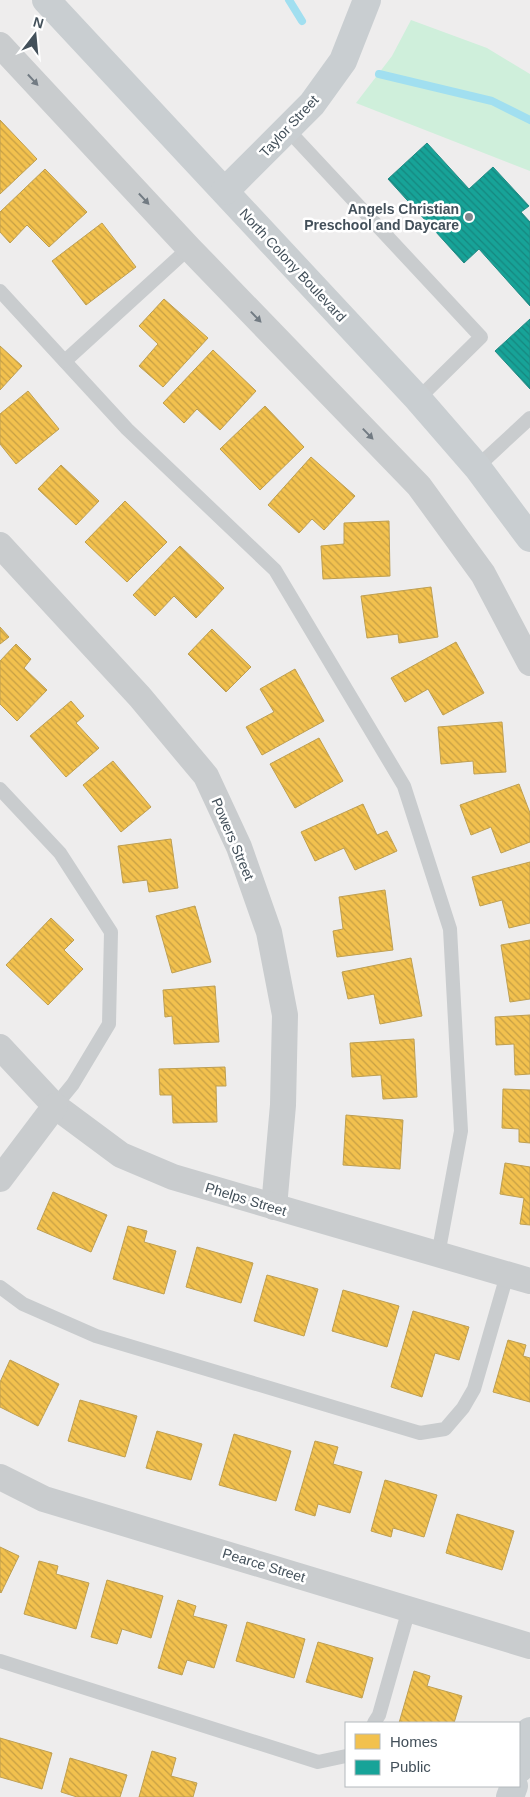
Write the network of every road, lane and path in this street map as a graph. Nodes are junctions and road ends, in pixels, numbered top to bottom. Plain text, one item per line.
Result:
1 (46, 0) edge
2 (367, 0) edge
3 (0, 45) edge
4 (288, 129) junction
5 (225, 191) junction
6 (189, 248) junction
7 (0, 291) edge
8 (65, 361) junction
9 (418, 399) junction
10 (530, 418) edge
11 (478, 467) junction
12 (530, 538) edge
13 (0, 545) edge
14 (530, 663) edge
15 (0, 789) edge
16 (0, 1047) edge
17 (55, 1106) junction
18 (0, 1179) edge
19 (274, 1207) junction
20 (438, 1255) junction
21 (518, 1278) edge
22 (0, 1286) edge
23 (0, 1477) edge
24 (410, 1610) junction
25 (530, 1646) edge
26 (0, 1661) edge
27 (375, 1722) edge
28 (530, 1731) edge
29 (345, 1756) edge
30 (520, 1766) edge

1 - 5 street, North Colony Boulevard
2 - 4 street, Taylor Street
3 -> 6 street
4 - 5 street, Taylor Street
4 - 9 lane
5 - 9 street, North Colony Boulevard
6 - 8 lane
6 -> 14 street
7 - 8 lane
8 - 20 lane
9 - 11 street, North Colony Boulevard
10 - 11 lane
11 - 12 street, North Colony Boulevard
13 - 19 street, Powers Street
15 - 17 lane
16 - 17 street, Phelps Street
17 - 18 street
17 - 19 street, Phelps Street
19 - 20 street, Phelps Street
20 - 21 street, Phelps Street
21 - 22 lane
23 - 24 street, Pearce Street
24 - 25 street, Pearce Street
24 - 27 lane
26 - 29 lane
28 - 30 street

